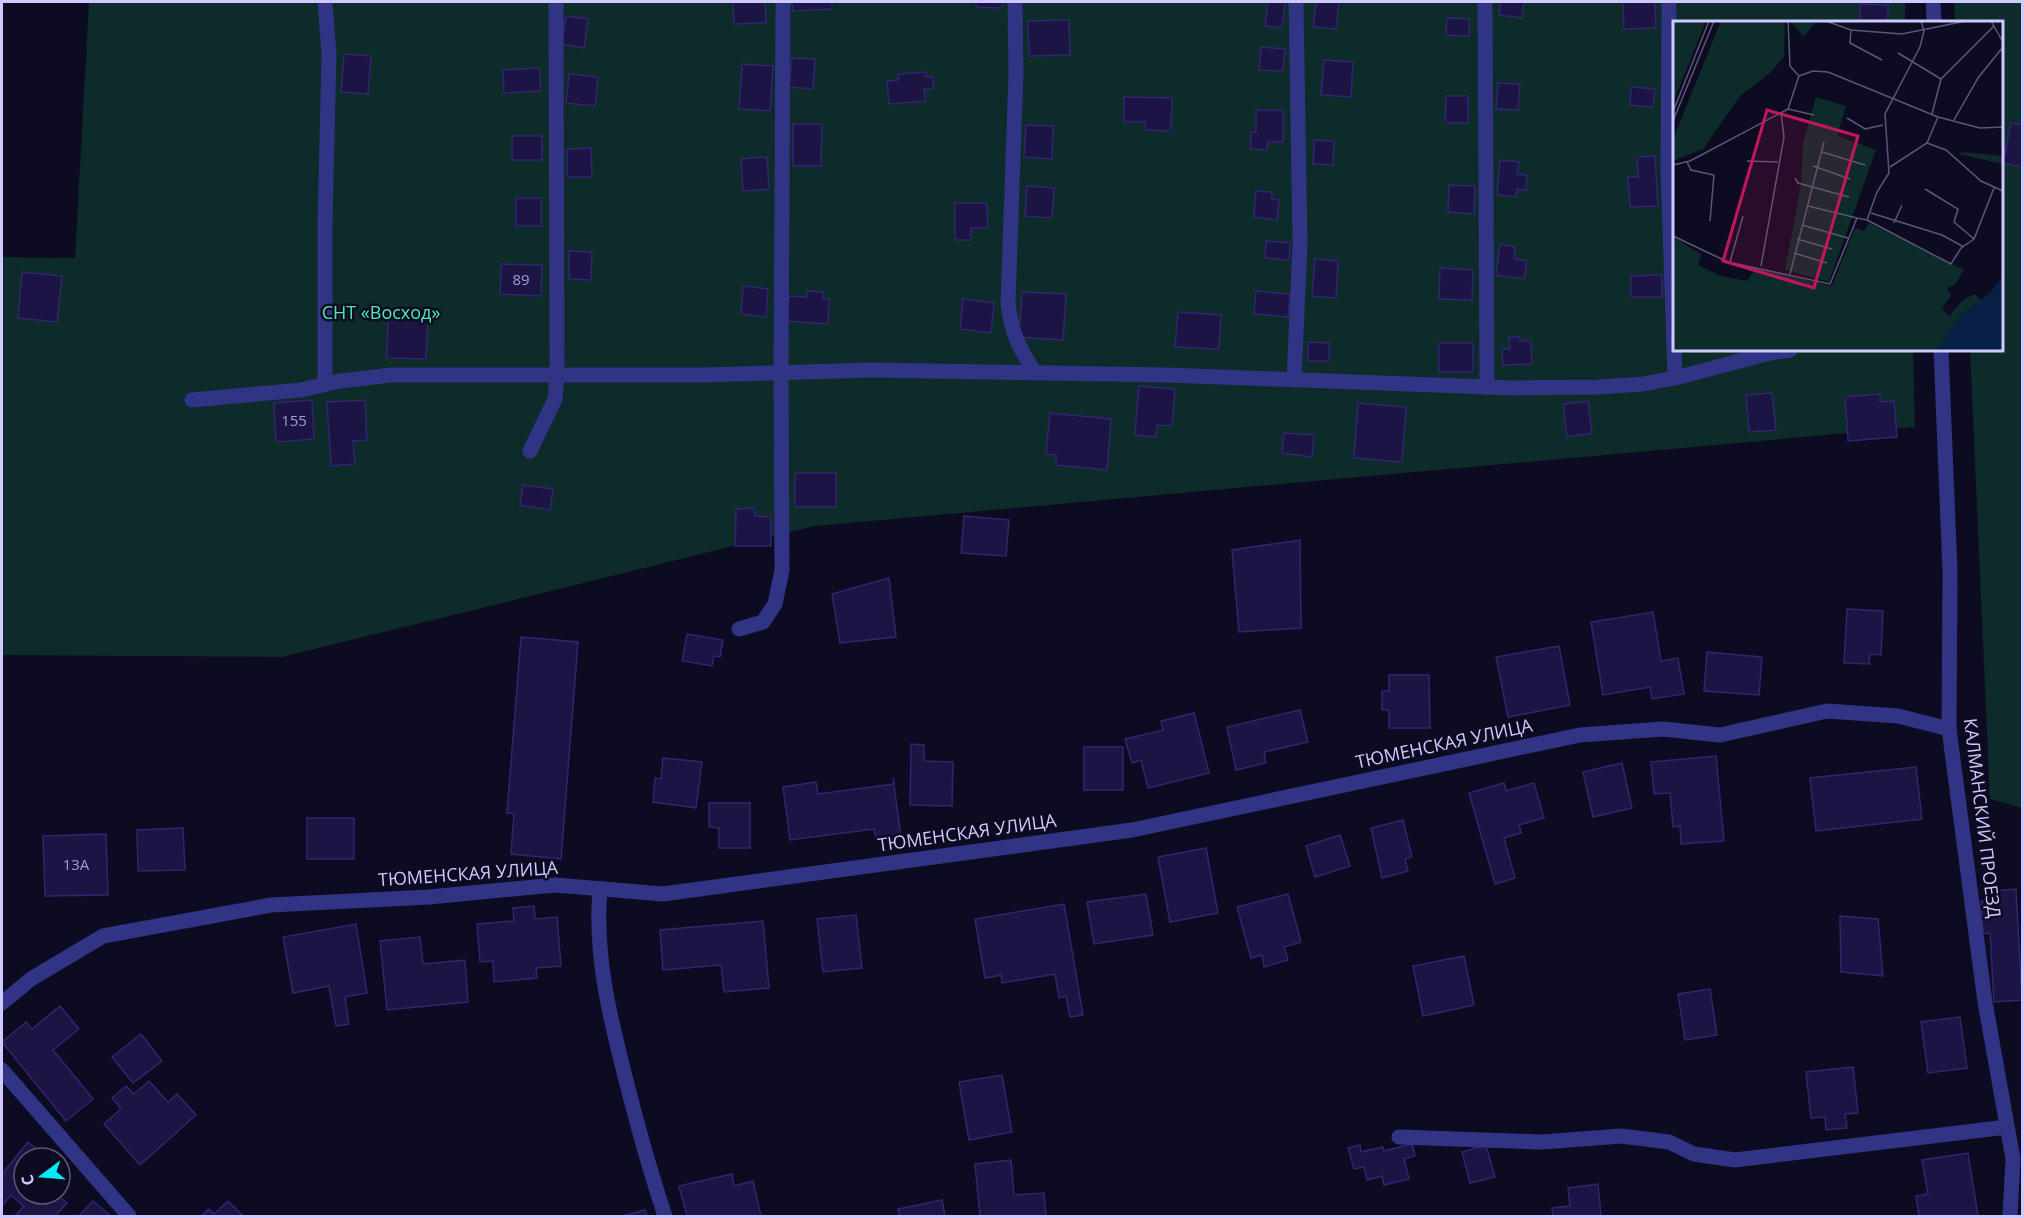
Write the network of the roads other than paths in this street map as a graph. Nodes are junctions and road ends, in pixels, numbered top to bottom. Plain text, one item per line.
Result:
1 (325, 2) edge
2 (556, 2) edge
3 (783, 2) edge
4 (1015, 2) edge
5 (1296, 2) edge
6 (1485, 2) edge
7 (1669, 2) edge
8 (1933, 2) edge
9 (1934, 21) edge
10 (1673, 318) edge
11 (1674, 351) edge
12 (1780, 351) edge
13 (1941, 351) edge
14 (781, 373) junction
15 (1035, 373) junction
16 (557, 375) junction
17 (1675, 378) junction
18 (1294, 380) junction
19 (325, 384) junction
20 (1487, 387) junction
21 (192, 400) dead end
22 (530, 452) dead end
23 (739, 629) dead end
24 (1949, 729) junction
25 (600, 889) junction
26 (2, 1003) edge
27 (2, 1070) edge
28 (2007, 1127) junction
29 (1399, 1137) dead end
30 (129, 1216) edge
31 (665, 1216) edge
32 (2010, 1216) edge

1 - 19 street
2 - 16 street
3 - 14 street
4 - 15 street
5 - 18 street
6 - 20 street
7 - 10 street
8 - 9 street
11 - 17 street
12 - 17 street
13 - 24 street, КАЛМАНСКИЙ ПРОЕЗД
14 - 15 street
14 - 16 street
14 - 23 street
15 - 18 street
16 - 19 street
16 - 22 street
17 - 20 street
18 - 20 street
19 - 21 street
24 - 25 street, ТЮМЕНСКАЯ УЛИЦА
24 - 28 street, КАЛМАНСКИЙ ПРОЕЗД
25 - 26 street, ТЮМЕНСКАЯ УЛИЦА
25 - 31 street
27 - 30 street
28 - 29 street
28 - 32 street, КАЛМАНСКИЙ ПРОЕЗД

